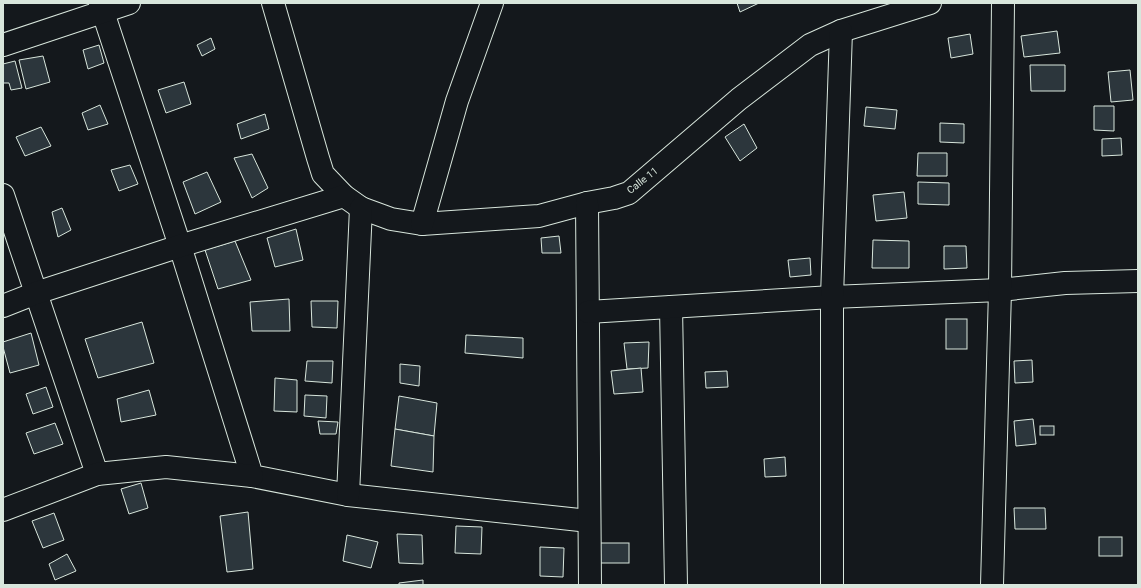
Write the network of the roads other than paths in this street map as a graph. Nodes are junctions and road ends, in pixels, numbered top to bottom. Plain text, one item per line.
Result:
1 (129, 3) edge
2 (273, 3) edge
3 (492, 3) edge
4 (930, 3) edge
5 (1003, 3) edge
6 (101, 7) edge
7 (841, 31) junction
8 (3, 45) edge
9 (3, 195) edge
10 (352, 202) junction
11 (587, 204) junction
12 (422, 224) junction
13 (180, 246) junction
14 (1138, 281) edge
15 (1000, 290) junction
16 (36, 293) junction
17 (832, 298) junction
18 (3, 306) edge
19 (671, 307) junction
20 (588, 312) junction
21 (97, 474) junction
22 (252, 476) junction
23 (348, 495) junction
24 (3, 510) edge
25 (589, 520) junction
26 (590, 585) edge
27 (676, 585) edge
28 (832, 585) edge
29 (992, 585) edge

1 - 6 street
2 - 10 street, Calle 11
3 - 12 street
4 - 7 street, Calle 11
5 - 15 street
6 - 8 street
6 - 13 street
7 - 11 street, Calle 11
7 - 17 street
9 - 16 street
10 - 12 street, Calle 11
10 - 13 street
10 - 23 street
11 - 12 street, Calle 11
11 - 20 street
13 - 16 street
13 - 22 street
14 - 15 street
15 - 17 street
15 - 29 street
16 - 18 street
16 - 21 street
17 - 19 street
17 - 28 street
19 - 20 street
19 - 27 street
20 - 25 street
21 - 22 street
21 - 24 street
22 - 23 street
23 - 25 street
25 - 26 street

